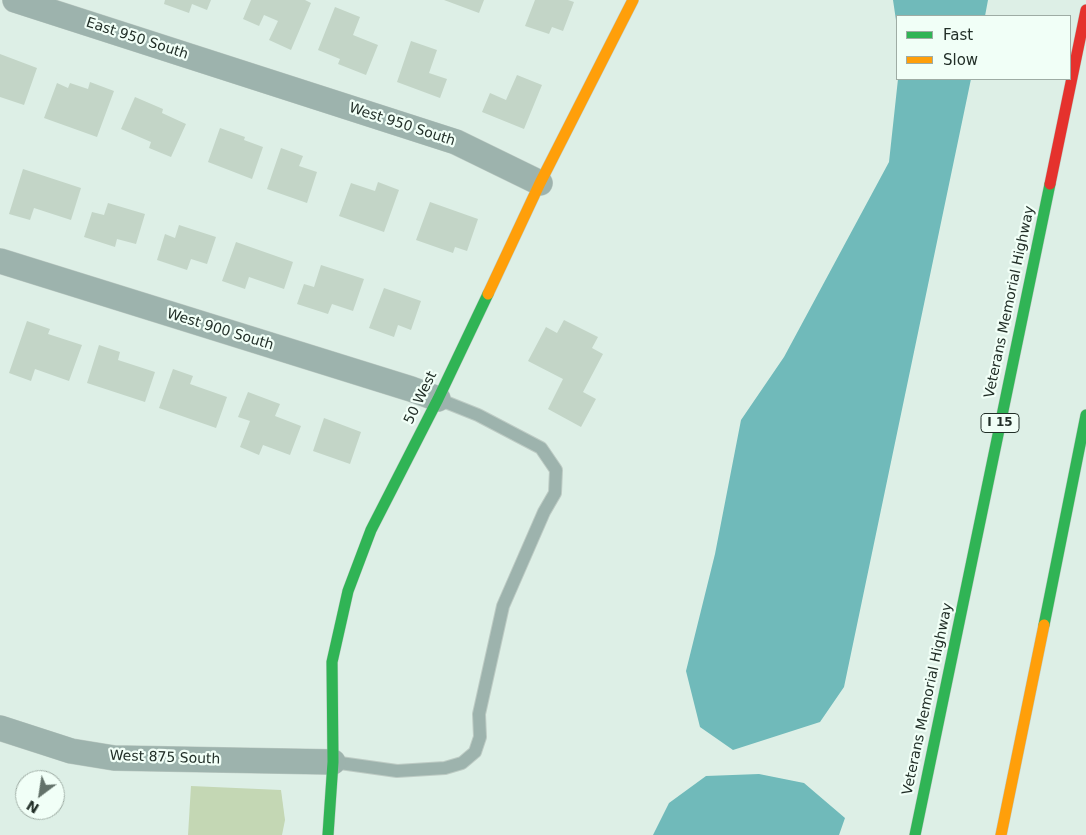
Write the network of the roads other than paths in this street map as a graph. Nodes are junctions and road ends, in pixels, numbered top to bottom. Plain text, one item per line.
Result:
1 (633, 0) edge
2 (28, 2) edge
3 (1086, 10) edge
4 (259, 79) joint
5 (540, 183) junction
6 (1, 261) edge
7 (438, 399) junction
8 (1086, 415) edge
9 (0, 728) edge
10 (333, 762) junction
11 (328, 835) edge
12 (915, 835) edge
13 (1001, 835) edge

1 - 5 main road, 50 West
2 - 4 street, East 950 South
3 - 12 main road, Veterans Memorial Highway / I 15
4 - 5 street, West 950 South
5 - 7 main road, 50 West
6 - 7 street, West 900 South
7 - 10 main road, 50 West
7 - 10 lane
8 - 13 main road
9 - 10 street, West 875 South
10 - 11 main road, 50 West

